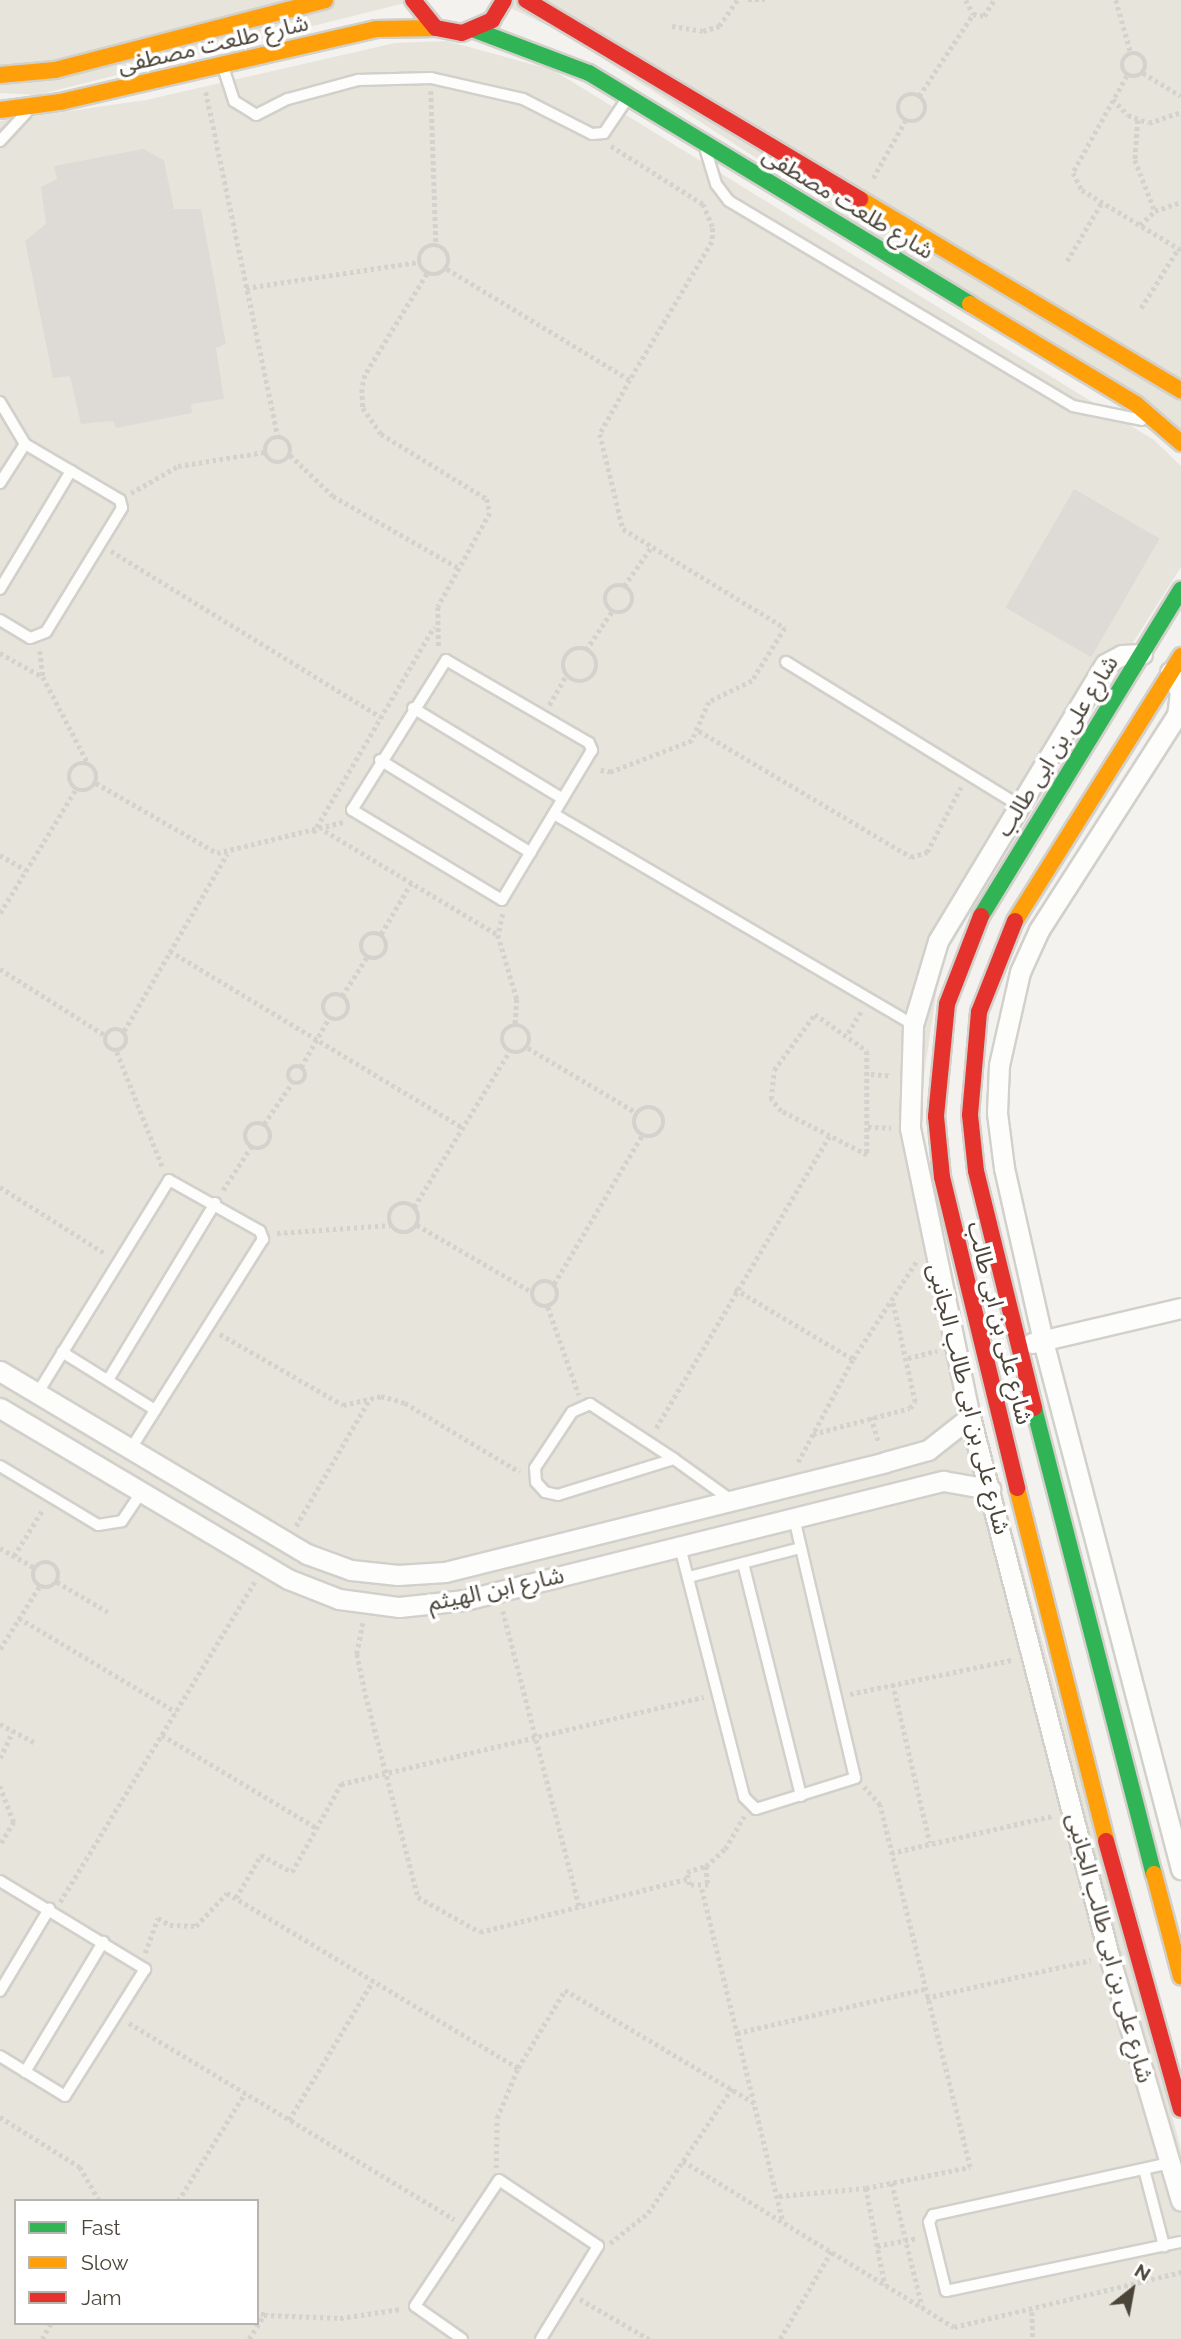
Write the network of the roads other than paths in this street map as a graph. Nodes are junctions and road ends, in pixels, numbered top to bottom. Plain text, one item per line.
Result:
1 (325, 0) edge
2 (414, 0) edge
3 (504, 0) edge
4 (526, 0) edge
5 (436, 28) junction
6 (475, 30) junction
7 (223, 66) junction
8 (0, 75) edge
9 (627, 96) junction
10 (33, 106) junction
11 (0, 110) edge
12 (0, 141) edge
13 (705, 143) junction
14 (1181, 390) edge
15 (0, 403) edge
16 (1157, 422) junction
17 (1181, 443) edge
18 (25, 444) junction
19 (71, 471) junction
20 (0, 483) edge
21 (0, 589) edge
22 (1181, 589) edge
23 (0, 620) edge
24 (1142, 654) junction
25 (786, 662) dead end
26 (1176, 664) edge
27 (413, 708) junction
28 (380, 760) junction
29 (563, 799) junction
30 (1017, 804) junction
31 (554, 814) junction
32 (531, 853) junction
33 (913, 1025) junction
34 (215, 1203) junction
35 (1181, 1308) edge
36 (1043, 1341) junction
37 (1018, 1346) junction
38 (62, 1352) junction
39 (0, 1371) edge
40 (108, 1380) junction
41 (37, 1394) junction
42 (0, 1408) edge
43 (155, 1410) junction
44 (970, 1417) junction
45 (82, 1422) junction
46 (66, 1447) junction
47 (130, 1451) junction
48 (674, 1458) junction
49 (0, 1466) edge
50 (990, 1489) junction
51 (141, 1493) junction
52 (732, 1501) junction
53 (794, 1518) junction
54 (680, 1547) junction
55 (800, 1548) junction
56 (743, 1563) junction
57 (689, 1577) junction
58 (1058, 1650) junction
59 (1034, 1655) junction
60 (1119, 1752) junction
61 (1084, 1760) junction
62 (801, 1796) junction
63 (1181, 1869) edge
64 (0, 1881) edge
65 (51, 1910) junction
66 (103, 1942) junction
67 (1181, 1977) edge
68 (0, 1991) edge
69 (2, 2062) edge
70 (25, 2072) junction
71 (1181, 2109) edge
72 (1170, 2163) junction
73 (1144, 2169) junction
74 (1181, 2202) edge
75 (1181, 2242) edge
76 (1164, 2246) junction
77 (462, 2339) edge
78 (541, 2339) edge

1 - 8 street, شارع طلعت مصطفى
2 - 5 street
3 - 6 street
4 - 14 street, شارع طلعت مصطفى
5 - 6 street, شارع طلعت مصطفى
5 - 7 street, شارع طلعت مصطفى
6 - 9 street, شارع طلعت مصطفى
7 - 9 lane
7 - 10 street, شارع طلعت مصطفى
9 - 13 street, شارع طلعت مصطفى
10 - 11 street, شارع طلعت مصطفى
10 - 12 lane
13 - 16 street, شارع طلعت مصطفى
13 - 16 lane
15 - 18 lane
16 - 17 street, شارع طلعت مصطفى
18 - 19 lane
18 - 20 lane
19 - 21 lane
19 - 23 lane
22 - 24 street, شارع على بن ابى طالب
24 - 30 street, شارع على بن ابى طالب الجانبى
24 - 58 street, شارع على بن ابى طالب
25 - 30 lane
26 - 36 street
26 - 37 street, شارع على بن ابى طالب
27 - 28 lane
27 - 29 lane
27 - 29 lane
28 - 32 lane
28 - 32 lane
29 - 31 lane
30 - 33 street, شارع على بن ابى طالب الجانبى
31 - 32 lane
31 - 33 lane
33 - 44 street, شارع على بن ابى طالب الجانبى
34 - 38 lane
34 - 40 lane
34 - 43 lane
35 - 36 street
36 - 37 street
36 - 63 street
37 - 60 street, شارع على بن ابى طالب
38 - 40 lane
38 - 41 lane
39 - 41 street, شارع ابن الهيثم
40 - 43 lane
41 - 45 street, شارع ابن الهيثم
42 - 46 street, شارع ابن الهيثم
43 - 47 lane
44 - 50 street, شارع على بن ابى طالب الجانبى
44 - 52 street, شارع ابن الهيثم
45 - 46 street
45 - 47 street, شارع ابن الهيثم
46 - 51 street, شارع ابن الهيثم
47 - 52 street, شارع ابن الهيثم
48 - 48 lane
48 - 52 lane
49 - 51 lane
50 - 53 street, شارع ابن الهيثم
50 - 59 street, شارع على بن ابى طالب الجانبى
51 - 54 street, شارع ابن الهيثم
53 - 54 street, شارع ابن الهيثم
53 - 55 lane
54 - 57 lane
55 - 56 lane
55 - 62 lane
56 - 57 lane
56 - 62 lane
57 - 62 lane
58 - 59 street
58 - 61 street, شارع على بن ابى طالب
59 - 72 street, شارع على بن ابى طالب الجانبى
60 - 61 street
60 - 67 street, شارع على بن ابى طالب
61 - 71 street, شارع على بن ابى طالب
64 - 65 lane
65 - 66 lane
65 - 68 lane
66 - 70 lane
66 - 70 lane
69 - 70 lane
72 - 73 lane
72 - 74 street, شارع على بن ابى طالب الجانبى
73 - 76 lane
73 - 76 lane
75 - 76 lane
77 - 78 lane

